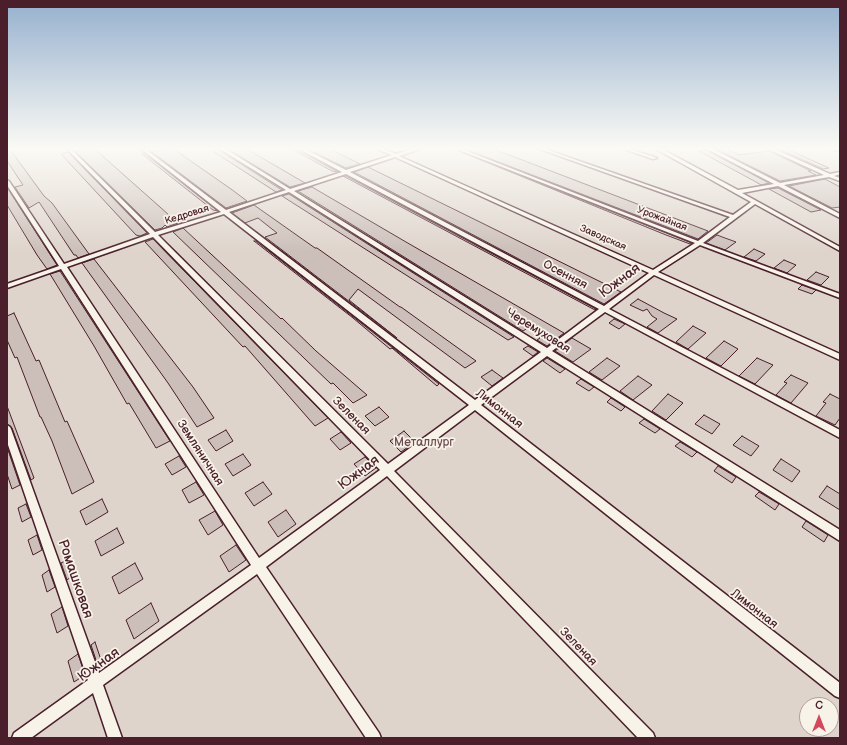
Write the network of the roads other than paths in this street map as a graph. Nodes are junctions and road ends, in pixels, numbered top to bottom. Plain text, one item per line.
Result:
1 (8, 183) edge
2 (103, 183) edge
3 (187, 183) edge
4 (279, 183) edge
5 (314, 183) edge
6 (367, 183) edge
7 (456, 183) edge
8 (545, 183) edge
9 (638, 183) edge
10 (721, 183) edge
11 (775, 183) edge
12 (791, 183) edge
13 (779, 185) junction
14 (291, 190) junction
15 (738, 192) junction
16 (755, 201) junction
17 (225, 212) junction
18 (840, 216) edge
19 (735, 217) junction
20 (155, 234) junction
21 (699, 243) junction
22 (840, 249) edge
23 (64, 267) junction
24 (654, 272) junction
25 (7, 286) edge
26 (840, 296) edge
27 (606, 309) junction
28 (549, 352) junction
29 (840, 357) edge
30 (476, 406) junction
31 (7, 429) edge
32 (840, 434) edge
33 (387, 470) junction
34 (840, 536) edge
35 (258, 566) junction
36 (96, 684) junction
37 (840, 691) edge
38 (20, 738) edge
39 (115, 738) edge
40 (374, 738) edge
41 (648, 738) edge

1 - 23 street, Земляничная
2 - 20 street, Зеленая
3 - 17 street, Лимонная
4 - 14 street, Черемуховая
5 - 14 street, Кедровая
6 - 27 street, Осенняя
7 - 24 street, Заводская
8 - 21 street, Урожайная
9 - 19 street
10 - 15 street
11 - 13 street
12 - 13 street
13 - 15 street
13 - 18 street
14 - 17 street, Кедровая
14 - 28 street, Черемуховая
15 - 16 street
16 - 19 street, Южная
16 - 22 street
17 - 20 street, Кедровая
17 - 30 street, Лимонная
19 - 21 street, Южная
20 - 23 street, Кедровая
20 - 33 street, Зеленая
21 - 24 street, Южная
21 - 26 street, Урожайная
23 - 25 street, Кедровая
23 - 35 street, Земляничная
24 - 27 street, Южная
24 - 29 street, Заводская
27 - 28 street, Южная
27 - 32 street, Осенняя
28 - 30 street, Южная
28 - 34 street, Черемуховая
30 - 33 street, Южная
30 - 37 street, Лимонная
31 - 36 street, Ромашковая
33 - 35 street, Южная
33 - 41 street, Зеленая
35 - 36 street, Южная
35 - 40 street, Земляничная
36 - 38 street, Южная
36 - 39 street, Ромашковая

